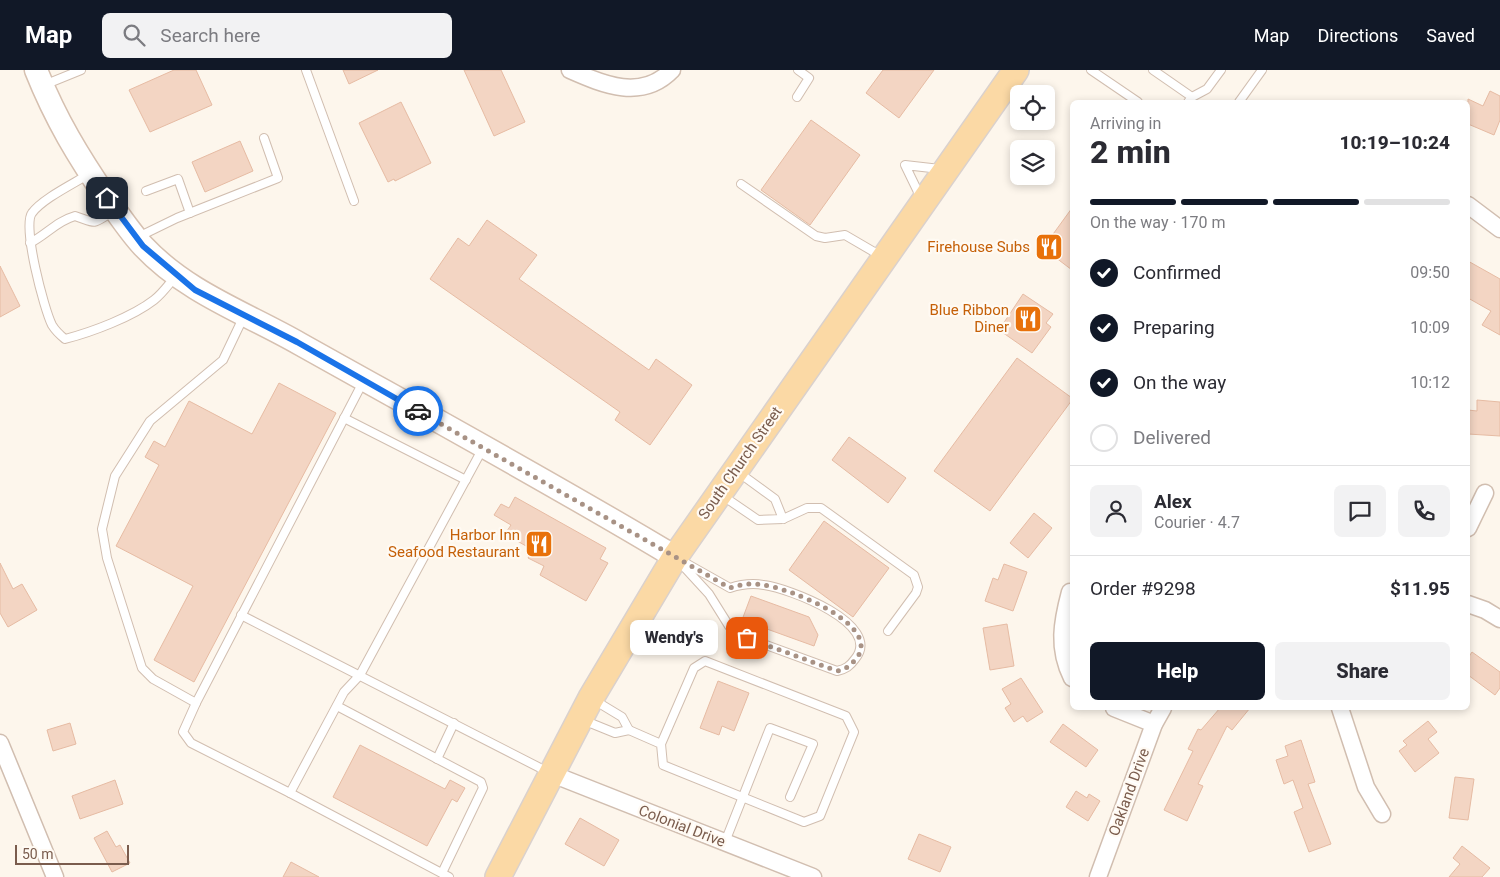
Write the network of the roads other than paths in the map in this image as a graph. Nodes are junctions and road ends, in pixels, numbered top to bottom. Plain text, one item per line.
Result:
1 (81, 70) edge
2 (306, 70) edge
3 (570, 70) edge
4 (672, 70) edge
5 (798, 70) edge
6 (1016, 70) edge
7 (1091, 70) edge
8 (1153, 70) edge
9 (1221, 70) edge
10 (1262, 70) edge
11 (39, 78) edge
12 (797, 97) dead end
13 (1135, 100) edge
14 (1190, 100) edge
15 (1240, 100) edge
16 (264, 138) dead end
17 (947, 170) junction
18 (90, 173) junction
19 (741, 184) dead end
20 (146, 191) dead end
21 (354, 201) dead end
22 (924, 204) junction
23 (1470, 206) edge
24 (116, 210) junction
25 (190, 213) junction
26 (1500, 229) edge
27 (136, 238) junction
28 (30, 243) junction
29 (885, 258) junction
30 (177, 276) junction
31 (244, 315) junction
32 (364, 380) junction
33 (344, 418) junction
34 (483, 448) junction
35 (736, 470) junction
36 (466, 480) junction
37 (719, 494) junction
38 (1485, 494) dead end
39 (784, 519) junction
40 (1470, 524) edge
41 (674, 557) junction
42 (1070, 592) dead end
43 (1470, 605) edge
44 (241, 615) junction
45 (1500, 619) edge
46 (888, 631) dead end
47 (1070, 673) edge
48 (360, 675) junction
49 (196, 703) junction
50 (336, 706) junction
51 (585, 708) junction
52 (1119, 710) edge
53 (1162, 710) edge
54 (1341, 710) edge
55 (454, 723) junction
56 (1154, 724) junction
57 (629, 730) junction
58 (0, 743) edge
59 (661, 744) junction
60 (437, 759) junction
61 (552, 774) junction
62 (290, 793) junction
63 (790, 796) dead end
64 (742, 797) junction
65 (1382, 814) dead end
66 (724, 842) junction
67 (446, 875) edge
68 (55, 877) edge
69 (498, 877) edge
70 (813, 877) edge
71 (1098, 877) edge

1 - 11 lane
2 - 21 lane
3 - 4 street
5 - 12 lane
6 - 17 main road, South Church Street
7 - 13 lane
8 - 14 lane
9 - 14 lane
10 - 15 lane
11 - 18 street
16 - 25 lane
17 - 22 main road, South Church Street
17 - 22 lane
18 - 24 street
18 - 28 lane
19 - 29 lane
20 - 25 lane
22 - 29 main road, South Church Street
23 - 26 street
24 - 27 street
24 - 28 lane
25 - 27 lane
27 - 30 street
28 - 30 lane
29 - 35 main road, South Church Street
30 - 31 street
31 - 32 street
31 - 49 lane
32 - 33 lane
32 - 34 street
33 - 36 lane
33 - 44 lane
34 - 36 lane
34 - 41 street
35 - 37 main road, South Church Street
35 - 39 lane
36 - 48 lane
37 - 39 lane
37 - 41 main road, South Church Street
38 - 40 street
39 - 46 lane
41 - 41 lane
41 - 51 main road, South Church Street
42 - 47 street
43 - 45 street
44 - 48 lane
44 - 49 lane
48 - 50 lane
48 - 55 lane
49 - 62 lane
50 - 60 lane
50 - 62 lane
51 - 57 lane
51 - 57 lane
51 - 61 main road, South Church Street
52 - 56 street
53 - 56 street, Oakland Drive
54 - 65 street
55 - 60 lane
55 - 61 lane
56 - 71 street, Oakland Drive
57 - 59 lane
58 - 68 street
59 - 64 lane
59 - 64 lane
60 - 67 lane
61 - 66 street, Colonial Drive
61 - 69 main road, South Church Street
62 - 67 lane
63 - 64 lane
64 - 66 lane
66 - 70 street, Colonial Drive

